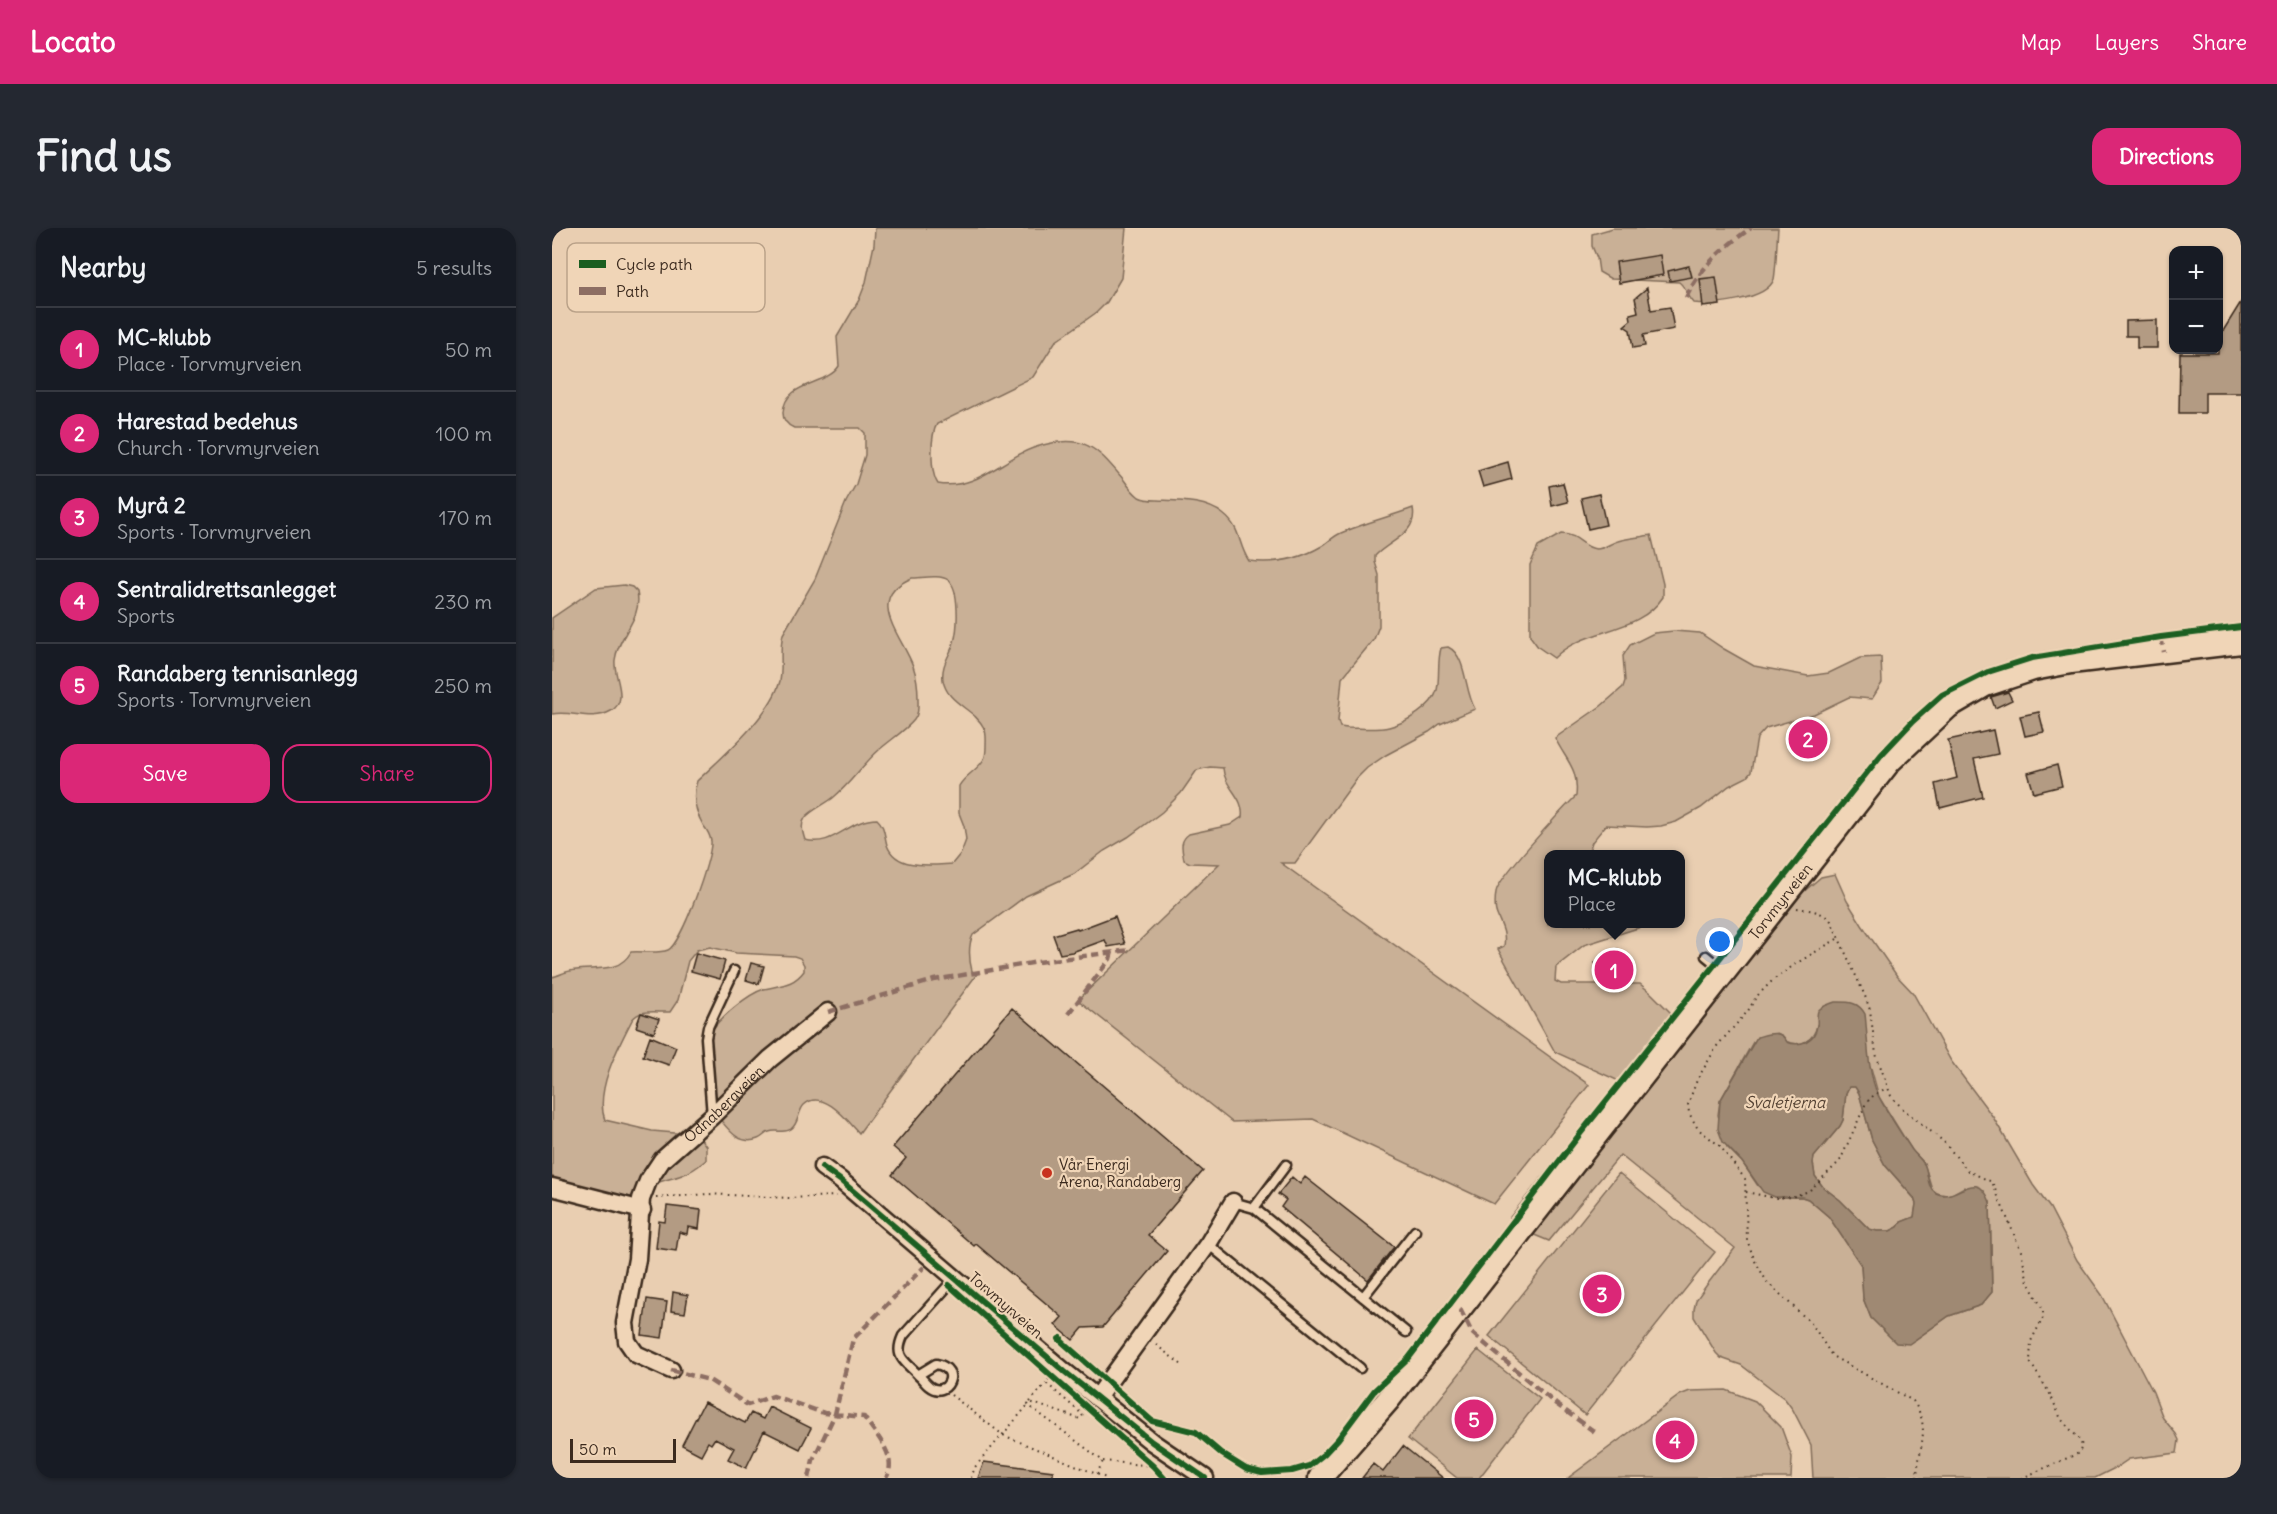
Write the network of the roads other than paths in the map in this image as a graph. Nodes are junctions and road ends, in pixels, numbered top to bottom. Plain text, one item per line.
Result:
1 (2241, 642) edge
2 (1706, 956) dead end
3 (734, 971) dead end
4 (1725, 972) junction
5 (828, 1012) dead end
6 (712, 1116) junction
7 (1286, 1165) dead end
8 (822, 1167) dead end
9 (552, 1187) edge
10 (1233, 1202) joint
11 (642, 1205) junction
12 (1254, 1208) junction
13 (1414, 1232) dead end
14 (1208, 1244) junction
15 (956, 1278) junction
16 (1363, 1297) junction
17 (1406, 1332) dead end
18 (1360, 1368) dead end
19 (671, 1370) dead end
20 (918, 1375) junction
21 (1389, 1399) junction
22 (1094, 1405) junction
23 (1205, 1478) edge
24 (1320, 1478) edge
25 (1334, 1478) edge

1 - 4 main road, Torvmyrveien
2 - 4 lane
3 - 6 lane
4 - 21 main road, Torvmyrveien
5 - 6 street, Odnabergveien
6 - 11 street, Odnabergveien
7 - 12 lane
8 - 15 street, Torvmyrveien
9 - 11 street
10 - 12 lane
10 - 14 street
11 - 19 street, Odnabergveien
12 - 16 lane
13 - 16 lane
14 - 18 lane
14 - 22 street
15 - 20 lane
15 - 22 street, Torvmyrveien
16 - 17 lane
20 - 20 lane
21 - 24 main road, Torvmyrveien
21 - 25 main road, Torvmyrveien
22 - 23 street, Torvmyrveien

